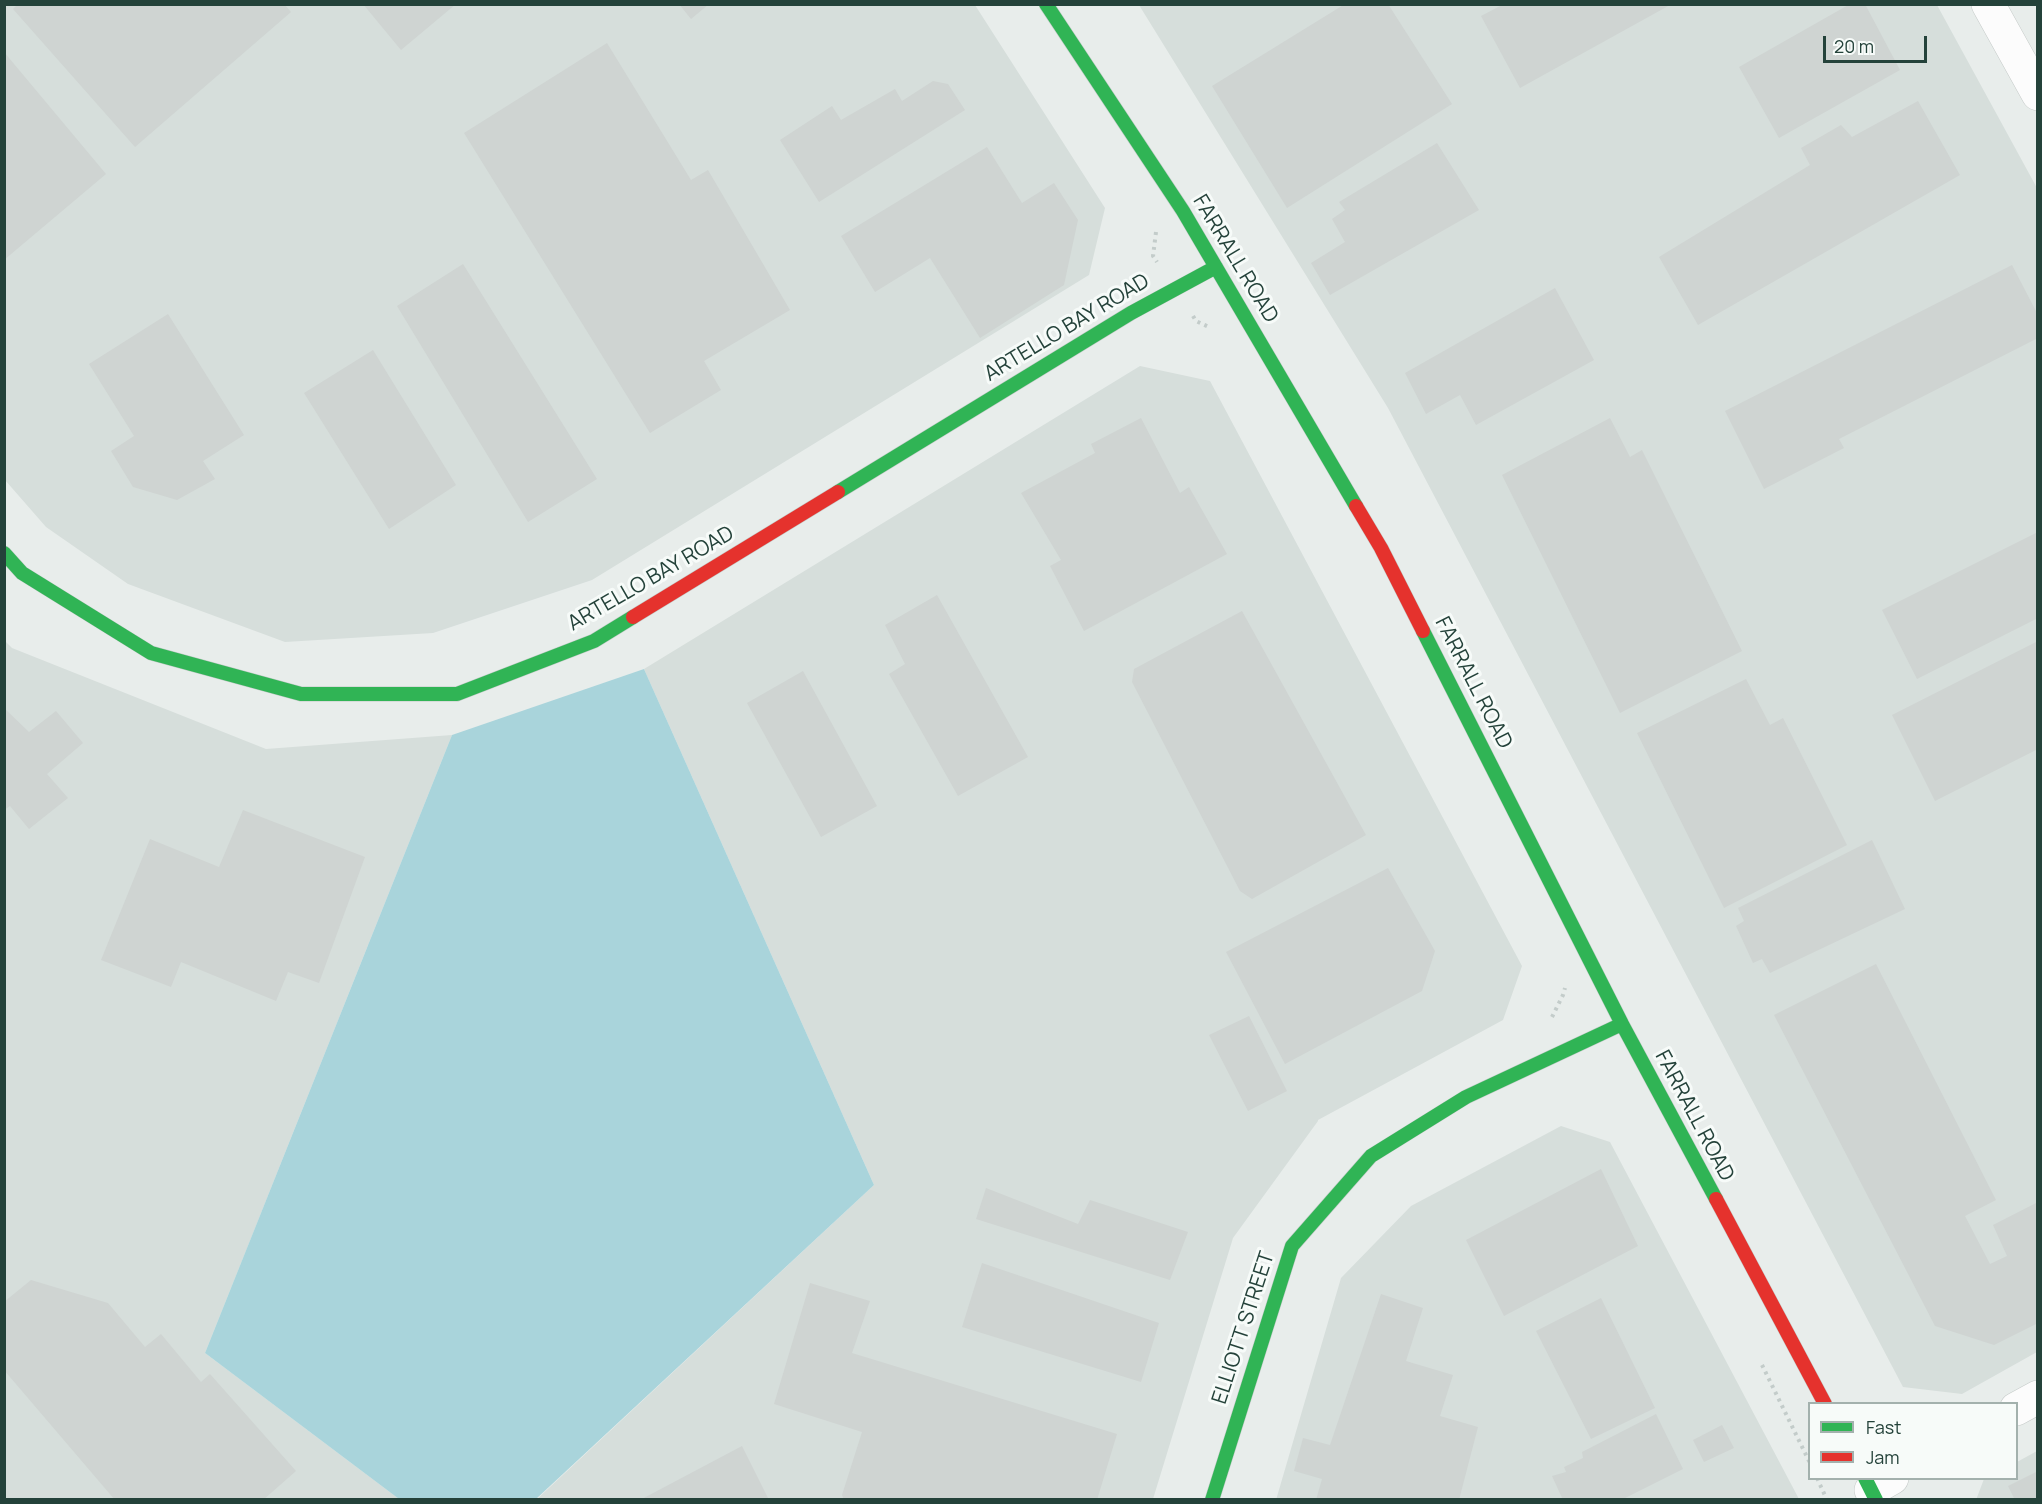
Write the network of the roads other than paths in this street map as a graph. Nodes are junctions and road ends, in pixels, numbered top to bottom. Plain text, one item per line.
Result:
1 (1046, 4) edge
2 (1988, 4) edge
3 (2037, 94) edge
4 (1216, 267) junction
5 (4, 553) edge
6 (1622, 1023) junction
7 (2037, 1397) edge
8 (1824, 1402) edge
9 (2018, 1408) edge
10 (1212, 1500) edge

1 - 4 street, FARRALL ROAD
2 - 3 street
4 - 5 street, ARTELLO BAY ROAD
4 - 6 street, FARRALL ROAD
6 - 8 street, FARRALL ROAD
6 - 10 street, ELLIOTT STREET
7 - 9 street

